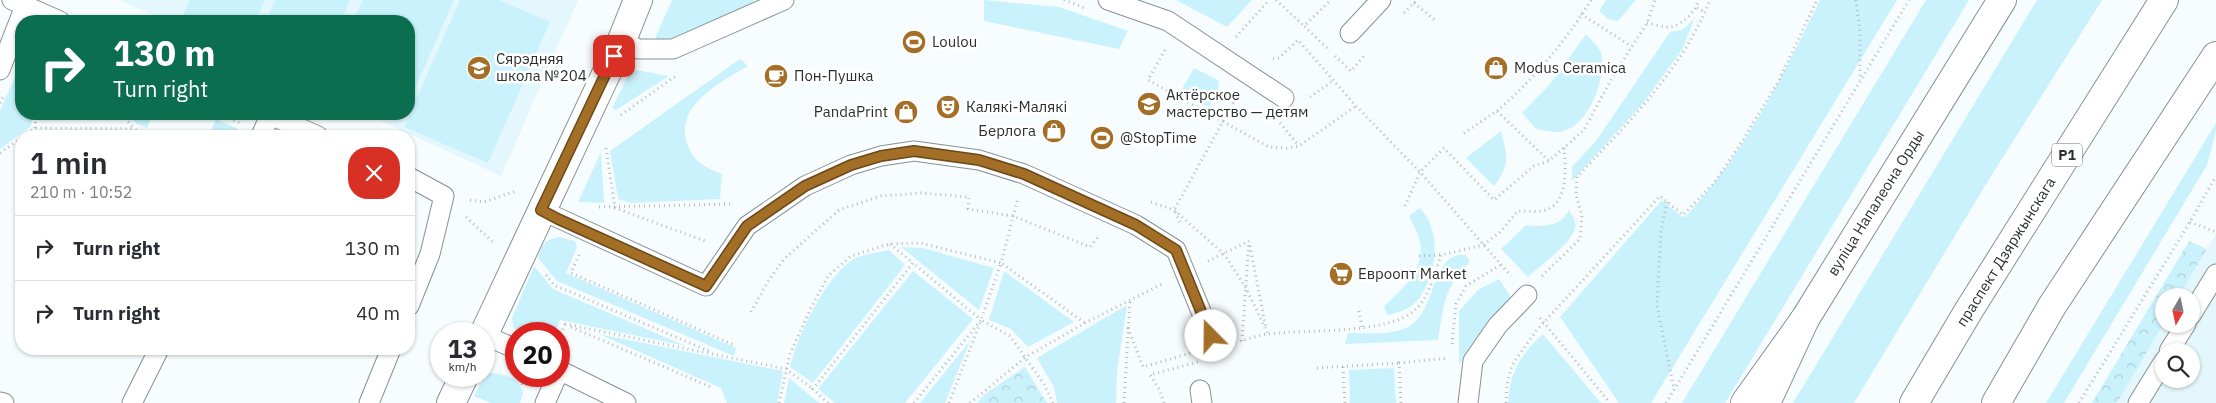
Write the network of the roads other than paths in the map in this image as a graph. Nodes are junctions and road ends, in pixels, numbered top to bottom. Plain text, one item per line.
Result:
1 (638, 0) edge
2 (784, 0) edge
3 (1108, 0) edge
4 (1381, 0) edge
5 (2002, 0) edge
6 (2164, 0) edge
7 (18, 3) edge
8 (46, 15) edge
9 (1350, 33) dead end
10 (622, 40) junction
11 (2216, 56) edge
12 (0, 70) edge
13 (1284, 98) dead end
14 (282, 120) edge
15 (305, 130) edge
16 (415, 180) edge
17 (541, 210) junction
18 (2216, 274) edge
19 (415, 291) edge
20 (1527, 295) dead end
21 (2200, 300) edge
22 (1805, 319) junction
23 (490, 322) edge
24 (1211, 336) dead end
25 (156, 355) edge
26 (389, 355) edge
27 (2155, 376) edge
28 (570, 377) edge
29 (459, 387) edge
30 (552, 387) edge
31 (0, 402) edge
32 (4, 403) edge
33 (132, 403) edge
34 (370, 403) edge
35 (451, 403) edge
36 (545, 403) edge
37 (626, 403) edge
38 (1468, 403) edge
39 (1745, 403) edge
40 (1766, 403) edge
41 (1914, 403) edge
42 (1996, 403) edge
43 (2138, 403) edge

1 - 10 main road
2 - 10 lane
3 - 13 lane
4 - 9 lane
5 - 22 main road, вуліца Напалеона Орды
6 - 41 main road, праспект Дзяржынскага / Р1
7 - 8 lane
7 - 12 lane
10 - 17 main road
11 - 42 main road
14 - 15 lane
16 - 19 lane
17 - 23 main road
17 - 24 lane
18 - 21 lane
20 - 38 lane
22 - 39 main road, вуліца Напалеона Орды
22 - 40 main road
25 - 33 lane
26 - 34 lane
27 - 43 lane
28 - 37 lane
29 - 35 main road
30 - 36 lane
31 - 32 lane

